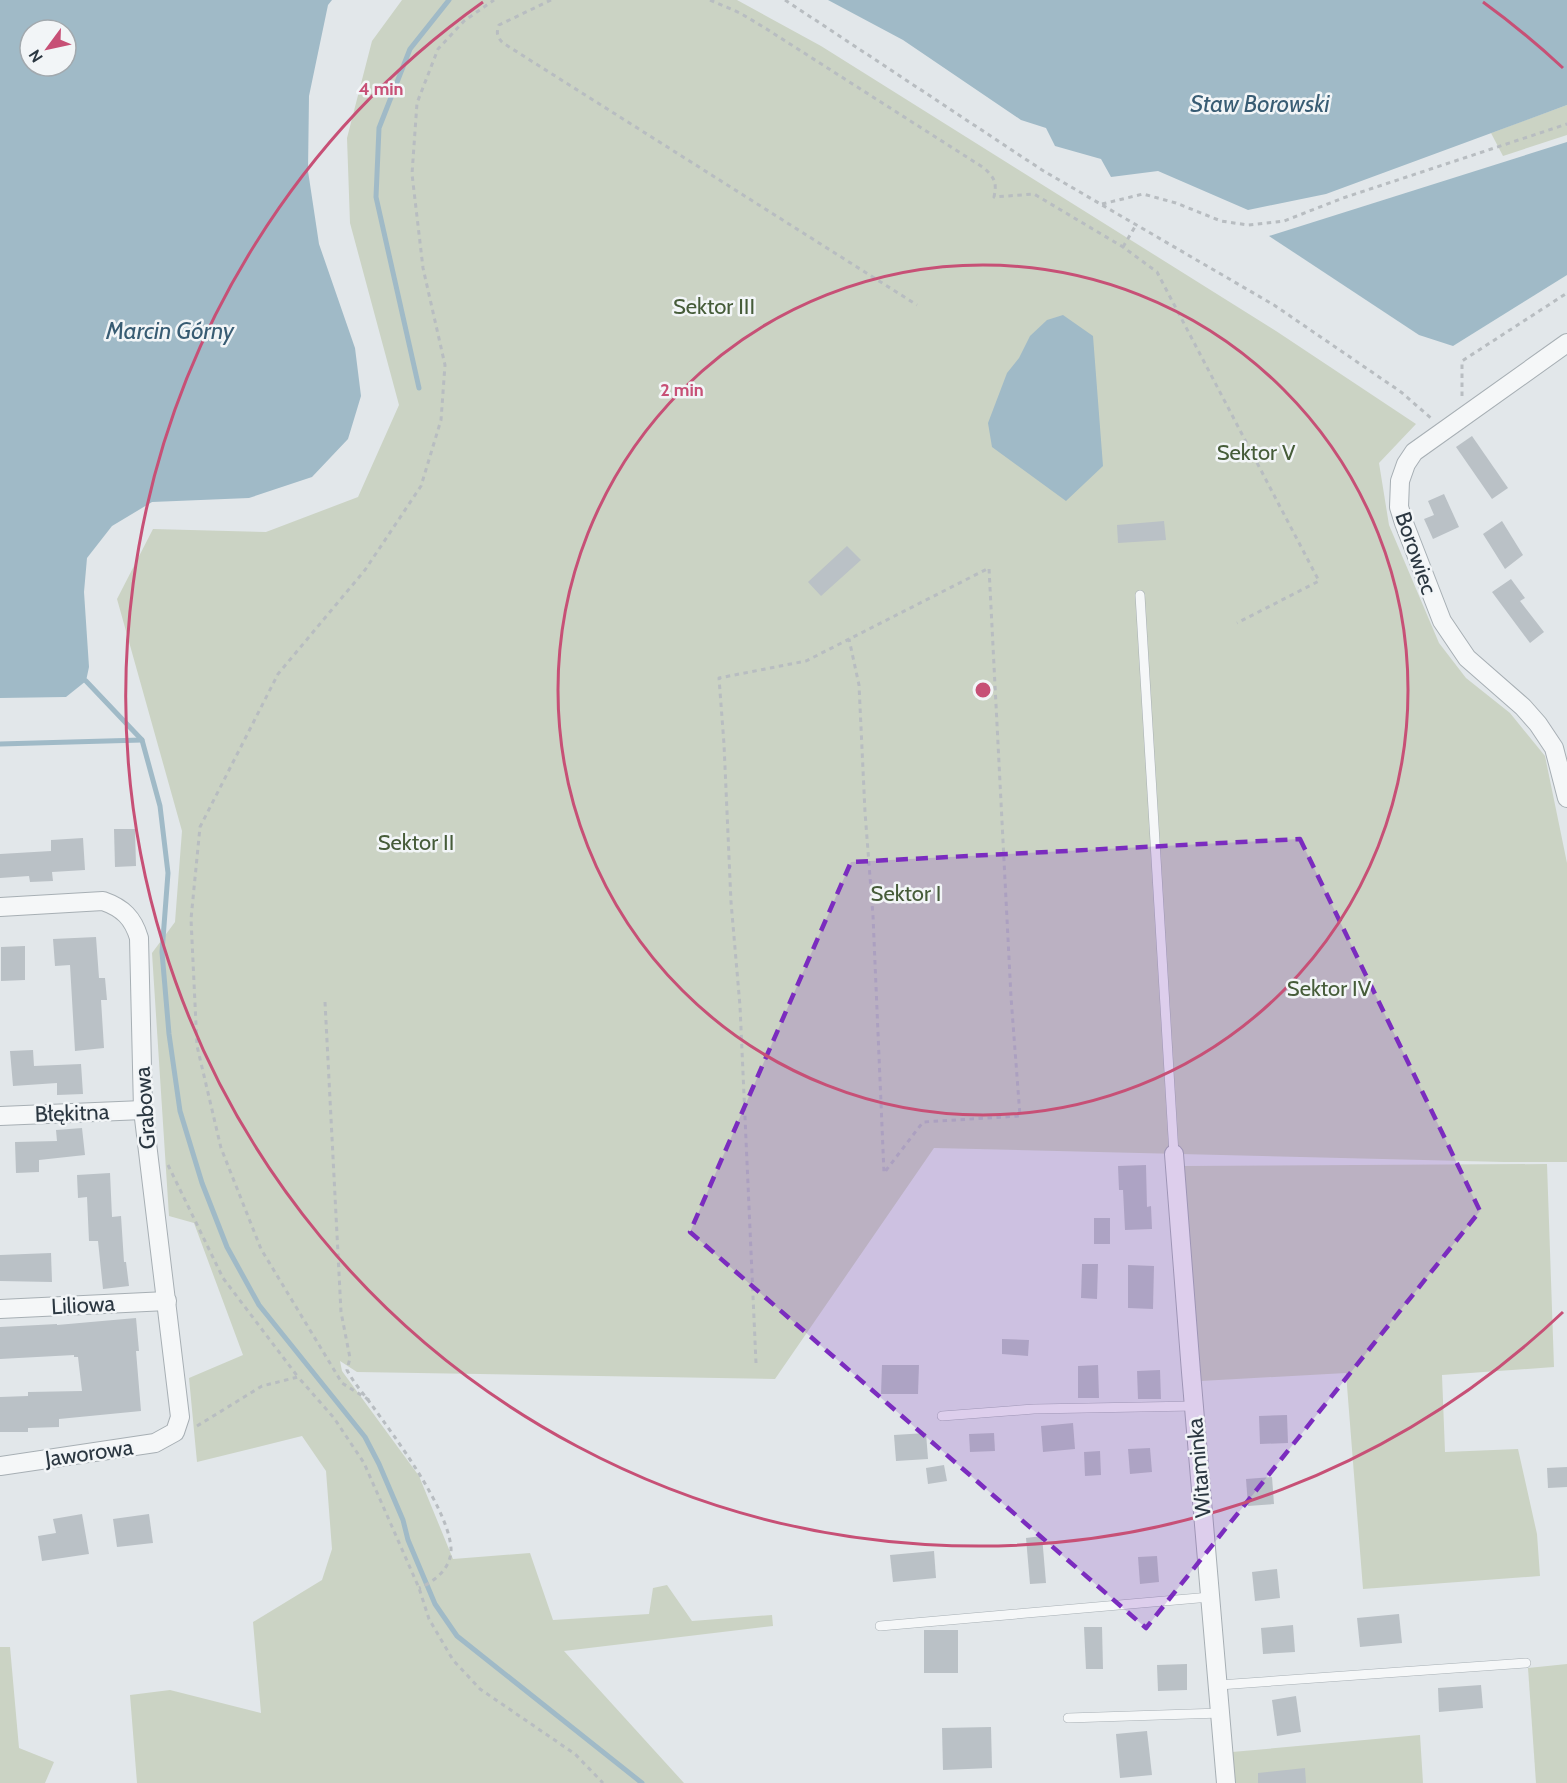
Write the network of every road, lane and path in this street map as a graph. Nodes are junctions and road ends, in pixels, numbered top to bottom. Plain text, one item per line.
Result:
1 (494, 0) edge
2 (551, 0) edge
3 (710, 0) edge
4 (784, 0) edge
5 (1567, 124) edge
6 (1101, 204) junction
7 (1136, 225) junction
8 (1123, 247) junction
9 (1567, 293) edge
10 (917, 305) dead end
11 (1567, 343) edge
12 (1462, 417) junction
13 (1444, 430) junction
14 (1140, 595) dead end
15 (1237, 622) dead end
16 (849, 639) junction
17 (1567, 798) edge
18 (0, 907) edge
19 (325, 1002) dead end
20 (143, 1110) junction
21 (0, 1116) edge
22 (1174, 1154) joint
23 (167, 1162) dead end
24 (166, 1301) junction
25 (0, 1309) edge
26 (756, 1363) dead end
27 (298, 1377) junction
28 (369, 1400) junction
29 (1194, 1406) junction
30 (942, 1416) dead end
31 (175, 1432) junction
32 (0, 1466) edge
33 (419, 1588) junction
34 (1210, 1597) junction
35 (880, 1626) dead end
36 (1526, 1664) dead end
37 (1219, 1685) junction
38 (1221, 1713) junction
39 (1068, 1718) dead end
40 (603, 1783) edge
41 (1226, 1783) edge

1 - 28 path
2 - 10 path
3 - 8 path
4 - 6 path
5 - 6 path
6 - 7 path
7 - 8 path
7 - 13 path
8 - 15 path
9 - 12 path
11 - 12 street, Borowiec
12 - 13 street, Borowiec
13 - 17 street, Borowiec
14 - 22 lane
16 - 16 path
16 - 26 path
18 - 20 street, Grabowa
19 - 28 path
20 - 21 street, Błękitna
20 - 24 street, Grabowa
22 - 29 street, Witaminka
23 - 27 path
24 - 25 street, Liliowa
24 - 31 street, Grabowa
27 - 31 path
27 - 33 path
28 - 33 path
29 - 30 lane
29 - 34 street, Witaminka
31 - 32 street, Jaworowa
33 - 40 path
34 - 35 lane
34 - 37 street, Witaminka
36 - 37 lane
37 - 38 street, Witaminka
38 - 39 lane
38 - 41 street, Witaminka

